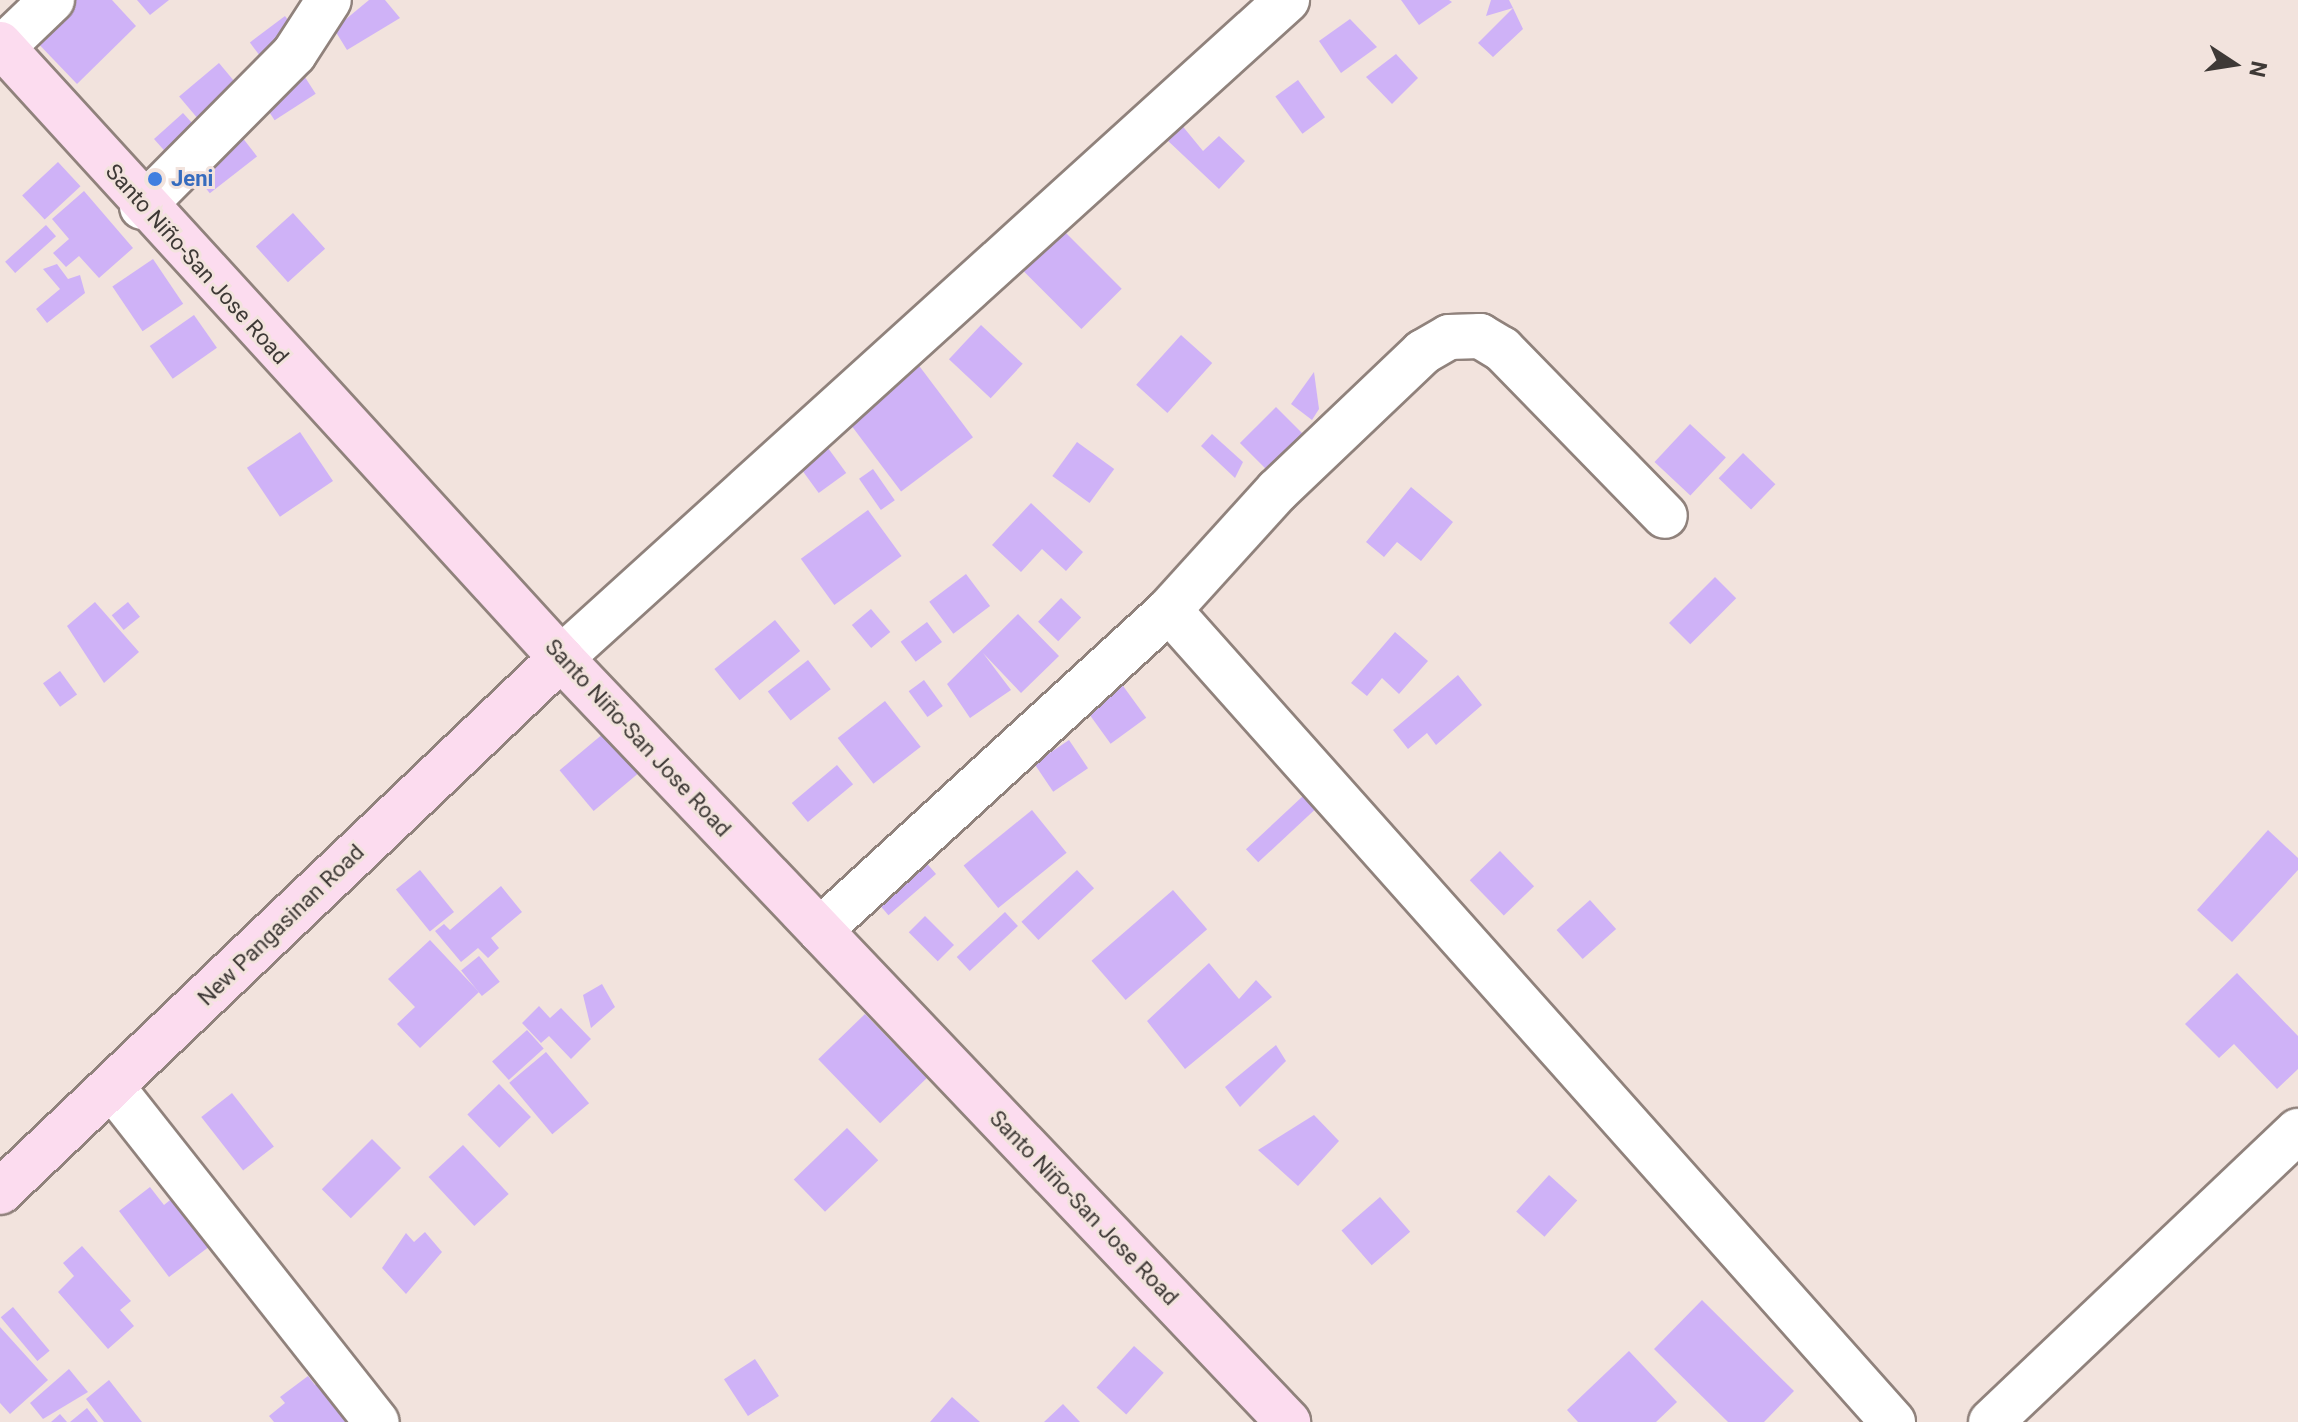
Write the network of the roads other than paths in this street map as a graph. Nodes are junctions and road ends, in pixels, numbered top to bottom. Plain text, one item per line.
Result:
1 (52, 0) edge
2 (329, 0) edge
3 (1287, 0) edge
4 (1, 45) edge
5 (142, 207) junction
6 (1665, 516) dead end
7 (1169, 610) junction
8 (561, 658) junction
9 (820, 930) junction
10 (112, 1087) junction
11 (2298, 1131) edge
12 (0, 1192) edge
13 (377, 1422) edge
14 (1288, 1422) edge
15 (1893, 1422) edge
16 (1991, 1422) edge

1 - 4 street
2 - 5 street
3 - 8 street
4 - 5 main road, Santo Niño-San Jose Road
5 - 8 main road, Santo Niño-San Jose Road
6 - 7 street
7 - 9 street
7 - 15 street
8 - 9 main road, Santo Niño-San Jose Road
8 - 10 main road, New Pangasinan Road
9 - 14 main road, Santo Niño-San Jose Road
10 - 12 main road, New Pangasinan Road
10 - 13 street
11 - 16 street

